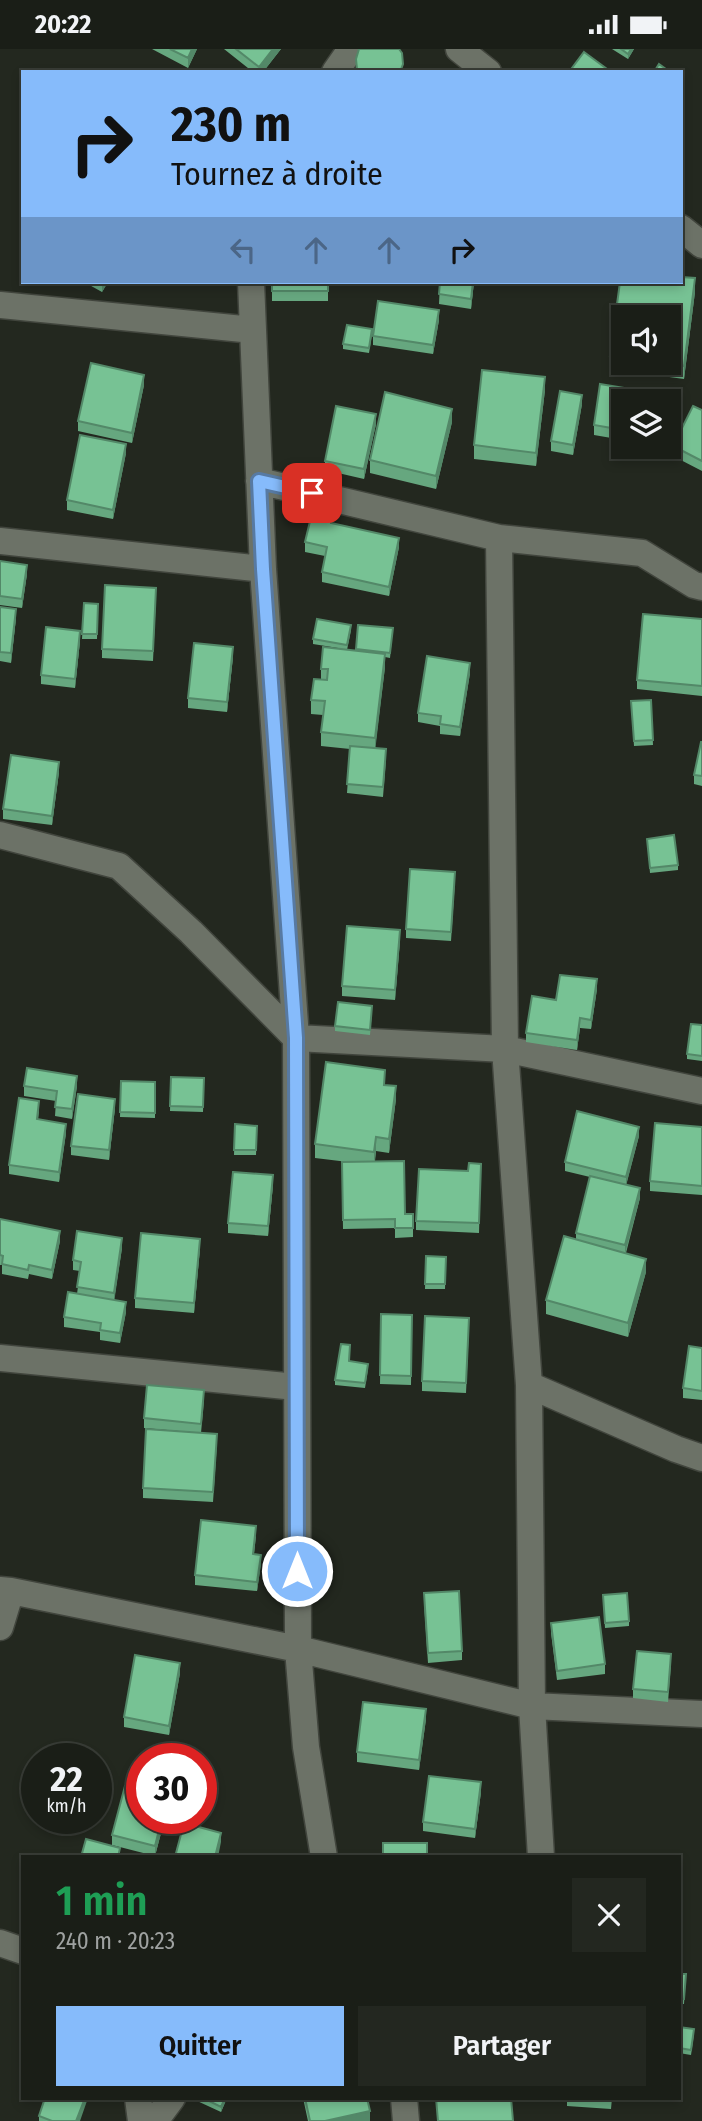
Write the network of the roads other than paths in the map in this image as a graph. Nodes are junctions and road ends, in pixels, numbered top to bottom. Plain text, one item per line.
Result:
1 (351, 49) edge
2 (460, 49) edge
3 (336, 70) edge
4 (486, 70) edge
5 (683, 230) edge
6 (702, 245) edge
7 (251, 284) edge
8 (0, 305) edge
9 (253, 330) junction
10 (259, 481) junction
11 (499, 538) junction
12 (0, 541) edge
13 (263, 569) junction
14 (702, 587) edge
15 (0, 835) edge
16 (296, 1038) junction
17 (505, 1049) junction
18 (702, 1091) edge
19 (0, 1358) edge
20 (529, 1385) junction
21 (296, 1387) junction
22 (702, 1458) edge
23 (6, 1590) edge
24 (0, 1627) edge
25 (298, 1649) junction
26 (532, 1706) junction
27 (702, 1714) edge
28 (324, 1855) edge
29 (541, 1855) edge
30 (0, 1943) edge
31 (21, 1950) edge
32 (138, 2100) edge
33 (171, 2100) edge
34 (404, 2100) edge
35 (141, 2121) edge
36 (155, 2121) edge
37 (406, 2121) edge

1 - 3 street
2 - 4 street
5 - 6 street
7 - 9 street
8 - 9 street
9 - 10 street
10 - 11 street
10 - 13 street
11 - 14 street
11 - 17 street
12 - 13 street
13 - 16 street
15 - 16 street
16 - 17 street
16 - 21 street
17 - 18 street
17 - 20 street
19 - 21 street
20 - 22 street
20 - 26 street
21 - 25 street
23 - 24 street
23 - 25 street
25 - 26 street
25 - 28 street
26 - 27 street
26 - 29 street
30 - 31 street
32 - 35 street
33 - 36 street
34 - 37 street

